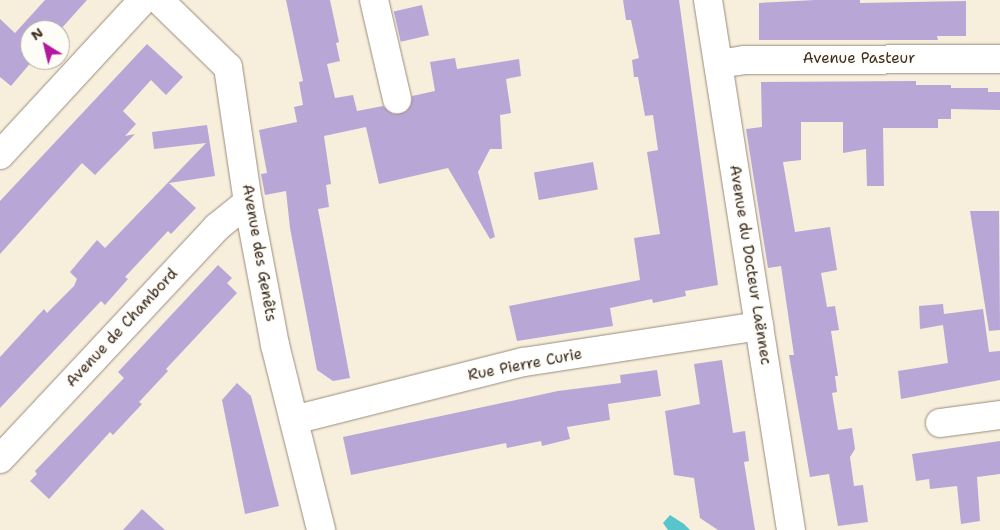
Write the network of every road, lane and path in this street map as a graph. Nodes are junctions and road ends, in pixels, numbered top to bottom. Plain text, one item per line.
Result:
1 (143, 0) edge
2 (159, 0) edge
3 (708, 0) edge
4 (377, 1) edge
5 (1000, 59) edge
6 (718, 64) junction
7 (397, 99) dead end
8 (0, 155) edge
9 (248, 202) junction
10 (759, 326) junction
11 (1000, 415) edge
12 (294, 420) junction
13 (940, 423) dead end
14 (0, 459) edge
15 (321, 530) edge
16 (791, 530) edge

1 - 8 street
2 - 9 street, Avenue des Genêts
3 - 6 street, Avenue du Docteur Laënnec
4 - 7 street
5 - 6 street, Avenue Pasteur
6 - 10 street, Avenue du Docteur Laënnec
9 - 12 street, Avenue des Genêts
9 - 14 street, Avenue de Chambord
10 - 12 street, Rue Pierre Curie
10 - 16 street, Avenue du Docteur Laënnec
11 - 13 street
12 - 15 street, Avenue des Genêts

